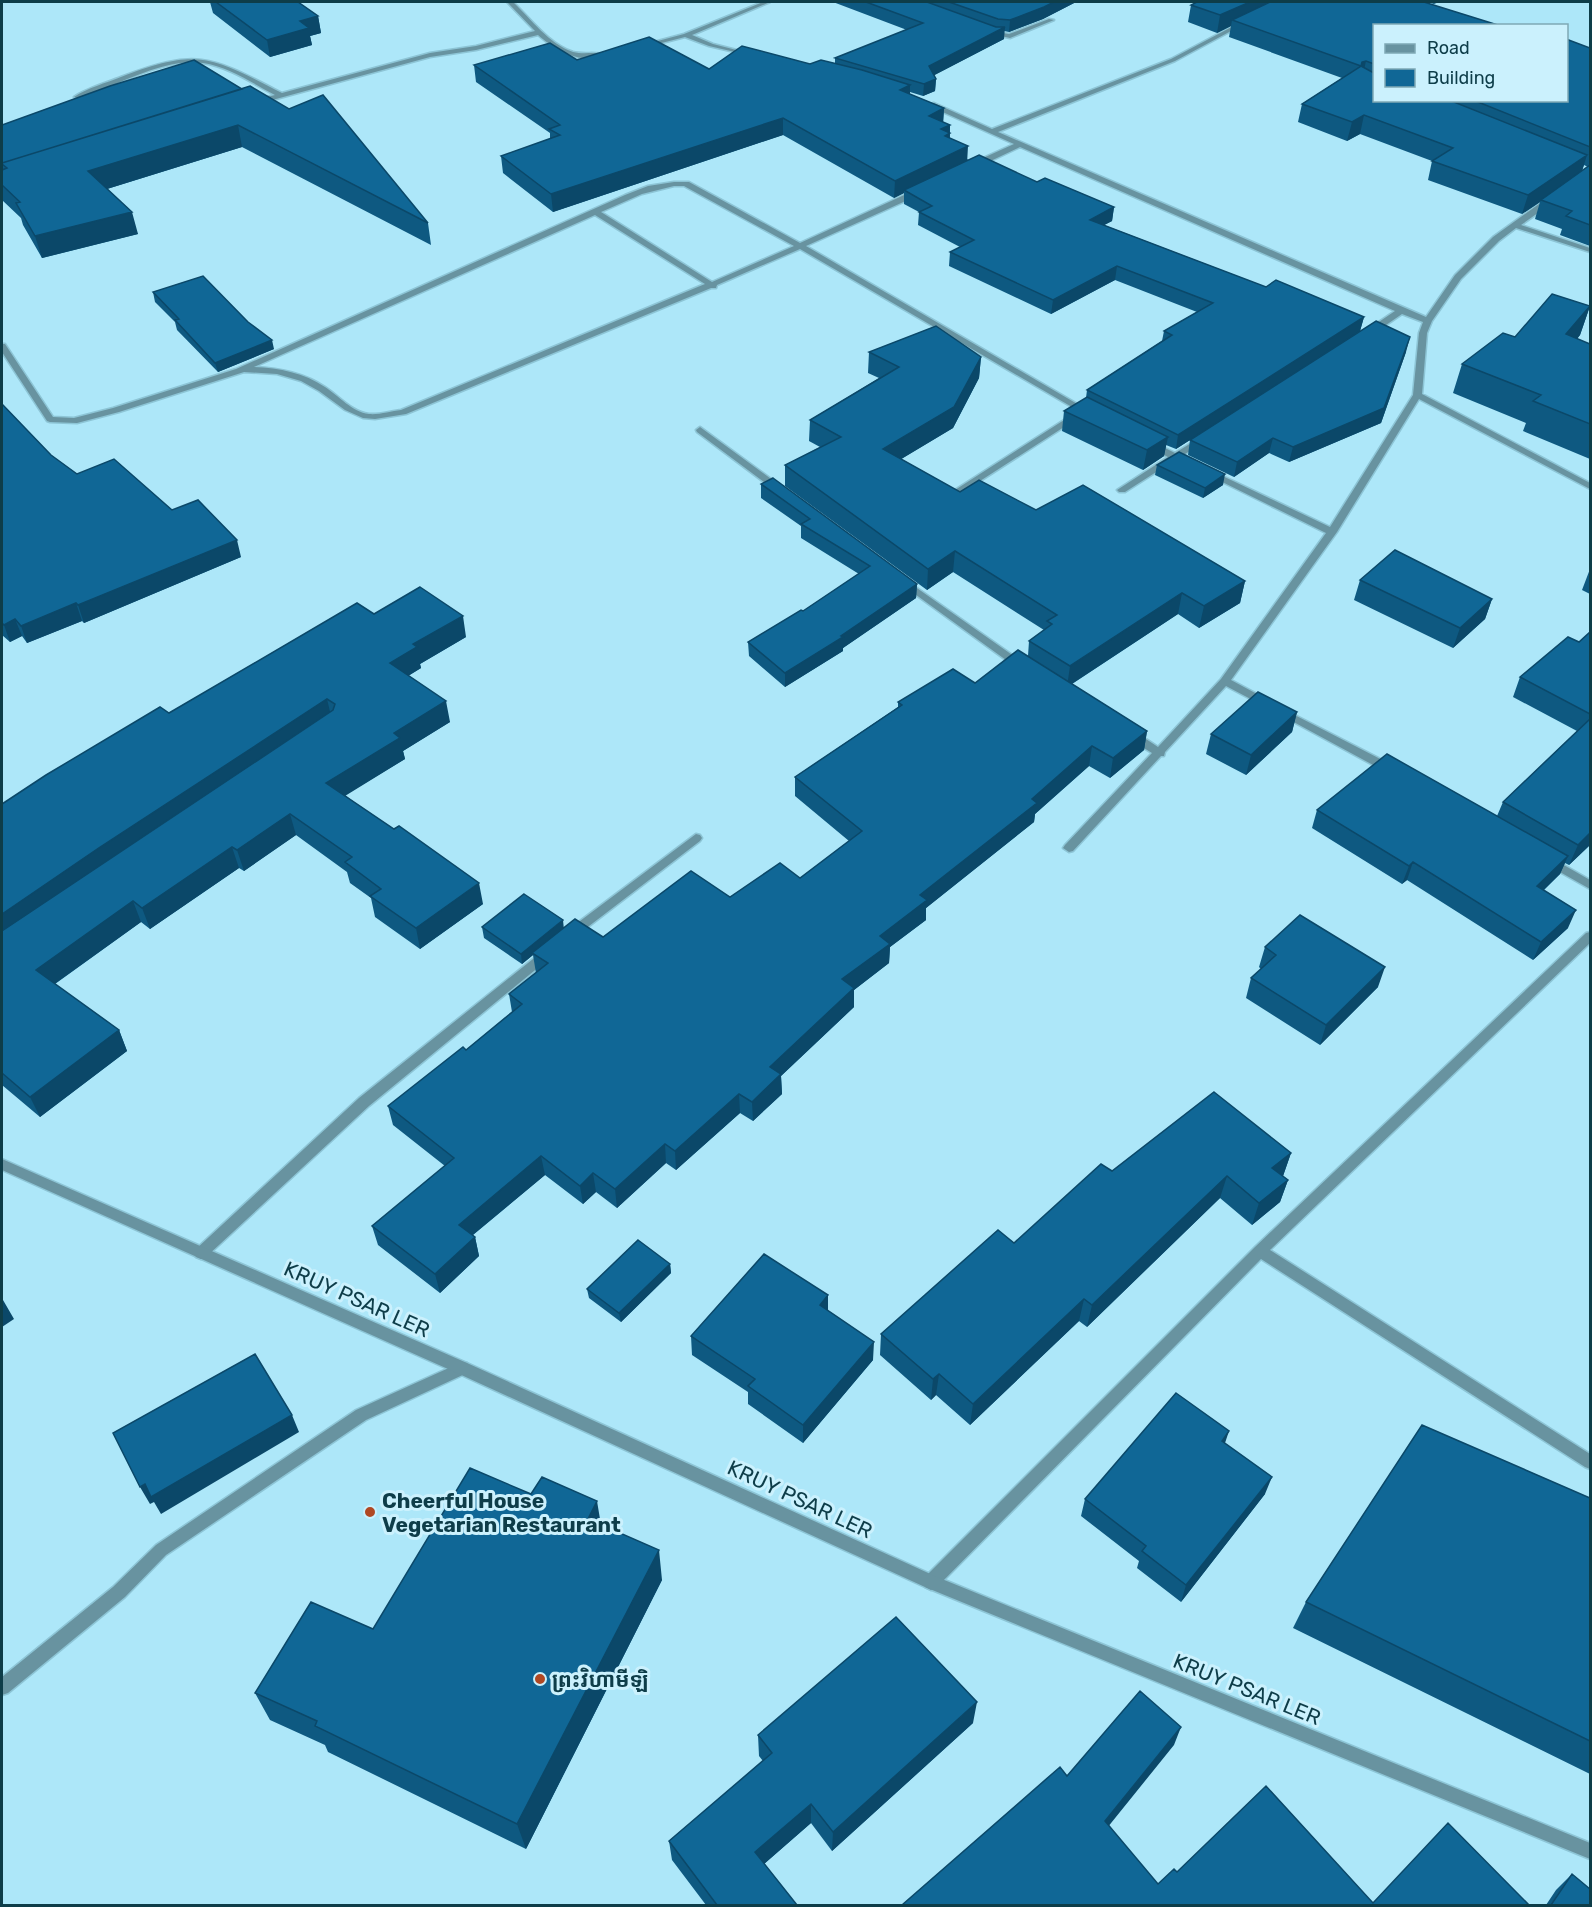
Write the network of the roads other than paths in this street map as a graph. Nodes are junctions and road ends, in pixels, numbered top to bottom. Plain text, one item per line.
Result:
1 (510, 2) edge
2 (767, 2) edge
3 (1256, 18) edge
4 (1051, 20) edge
5 (985, 31) edge
6 (541, 32) junction
7 (686, 35) junction
8 (630, 49) edge
9 (608, 54) edge
10 (761, 57) edge
11 (280, 94) junction
12 (71, 100) edge
13 (925, 102) edge
14 (247, 105) edge
15 (991, 132) junction
16 (1017, 145) junction
17 (963, 170) edge
18 (931, 186) edge
19 (1556, 196) edge
20 (595, 212) junction
21 (1515, 225) junction
22 (802, 247) junction
23 (1590, 250) edge
24 (712, 286) junction
25 (1401, 311) junction
26 (1428, 321) junction
27 (1362, 337) edge
28 (2, 346) edge
29 (239, 371) junction
30 (1417, 395) junction
31 (1084, 410) junction
32 (1094, 415) edge
33 (700, 430) dead end
34 (1214, 432) edge
35 (1144, 441) edge
36 (1174, 457) junction
37 (1590, 486) edge
38 (1122, 490) dead end
39 (786, 494) edge
40 (946, 499) edge
41 (1332, 532) junction
42 (891, 572) edge
43 (1031, 673) edge
44 (1225, 681) junction
45 (1119, 728) edge
46 (1160, 753) junction
47 (1399, 774) edge
48 (696, 838) dead end
49 (1069, 848) dead end
50 (1540, 856) edge
51 (1590, 885) edge
52 (1590, 936) edge
53 (2, 1164) edge
54 (1260, 1251) junction
55 (201, 1253) junction
56 (462, 1368) junction
57 (1590, 1462) edge
58 (931, 1582) junction
59 (2, 1687) edge
60 (1590, 1851) edge

1 - 6 street
2 - 7 street
3 - 15 street
4 - 5 street
6 - 9 street
6 - 11 street
7 - 8 street
7 - 10 street
11 - 12 street
11 - 14 street
13 - 15 street
15 - 16 street
16 - 17 street
16 - 25 street
18 - 22 street
19 - 21 street
20 - 22 street
20 - 24 street
20 - 29 street
21 - 23 street
21 - 26 street
22 - 24 street
22 - 31 street
24 - 29 street
25 - 26 street
25 - 27 street
26 - 30 street
28 - 29 street
30 - 37 street
30 - 41 street
31 - 32 street
31 - 40 street
33 - 39 street
34 - 36 street
35 - 36 street
36 - 38 street
36 - 41 street
41 - 44 street
42 - 43 street
44 - 46 street
44 - 47 street
45 - 46 street
46 - 49 street
48 - 55 street
50 - 51 street
52 - 54 street
53 - 55 street, KRUY PSAR LER
54 - 57 street
54 - 58 street
55 - 56 street, KRUY PSAR LER
56 - 58 street, KRUY PSAR LER
56 - 59 street
58 - 60 street, KRUY PSAR LER

